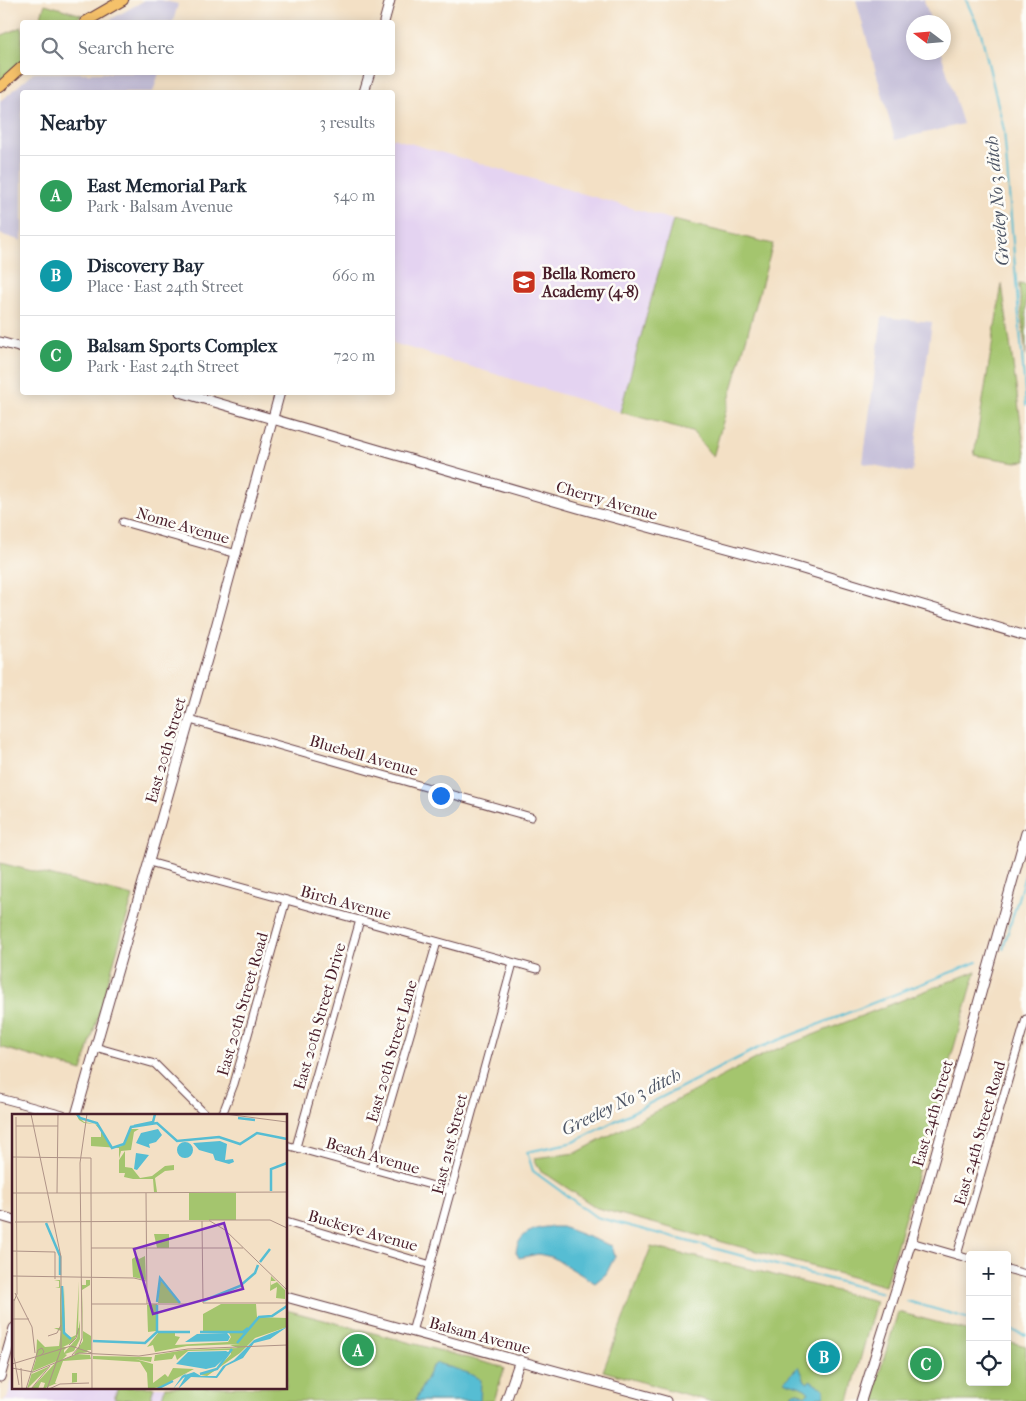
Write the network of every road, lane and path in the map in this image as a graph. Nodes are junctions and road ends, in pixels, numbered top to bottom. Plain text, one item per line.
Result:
1 (123, 0) edge
2 (390, 0) edge
3 (88, 20) edge
4 (385, 20) edge
5 (20, 69) edge
6 (369, 75) edge
7 (0, 87) edge
8 (365, 90) edge
9 (0, 342) edge
10 (20, 347) edge
11 (190, 395) edge
12 (279, 395) edge
13 (273, 419) junction
14 (123, 522) dead end
15 (237, 554) junction
16 (1026, 636) edge
17 (190, 720) junction
18 (531, 817) dead end
19 (1026, 833) edge
20 (1025, 843) edge
21 (149, 862) junction
22 (286, 900) junction
23 (360, 920) junction
24 (437, 942) junction
25 (513, 963) junction
26 (536, 969) dead end
27 (1026, 1019) edge
28 (95, 1047) junction
29 (0, 1098) edge
30 (59, 1114) edge
31 (76, 1114) edge
32 (205, 1114) edge
33 (222, 1114) edge
34 (288, 1146) edge
35 (296, 1148) junction
36 (371, 1168) junction
37 (452, 1191) junction
38 (288, 1223) edge
39 (911, 1242) junction
40 (958, 1255) junction
41 (966, 1257) edge
42 (431, 1265) junction
43 (1011, 1270) edge
44 (1026, 1274) edge
45 (288, 1298) edge
46 (412, 1332) junction
47 (12, 1335) edge
48 (520, 1360) junction
49 (0, 1377) edge
50 (506, 1401) edge
51 (666, 1401) edge
52 (861, 1401) edge

1 - 3 main road
2 - 4 street
5 - 7 main road
6 - 8 street
9 - 10 street
11 - 13 street, Cherry Avenue
12 - 13 street, East 20th Street
13 - 15 street, East 20th Street
13 - 16 street, Cherry Avenue
14 - 15 street, Nome Avenue
15 - 17 street, East 20th Street
17 - 18 street, Bluebell Avenue
17 - 21 street, East 20th Street
19 - 20 street, East 24th Street
20 - 39 street, East 24th Street
21 - 22 street, Birch Avenue
21 - 28 street, East 20th Street
22 - 23 street, Birch Avenue
22 - 33 street, East 20th Street Road
23 - 24 street, Birch Avenue
23 - 35 street, East 20th Street Drive
24 - 25 street, Birch Avenue
24 - 36 street, East 20th Street Lane
25 - 26 street, Birch Avenue
25 - 37 street, East 21st Street
27 - 40 street, East 24th Street Road
28 - 31 street, East 20th Street
28 - 32 street
29 - 30 street
34 - 35 street, Beach Avenue
35 - 36 street, Beach Avenue
36 - 37 street, Beach Avenue
37 - 42 street, East 21st Street
38 - 42 street, Buckeye Avenue
39 - 40 street
39 - 52 street, East 24th Street
40 - 41 street
42 - 46 street, East 21st Street
43 - 44 street
45 - 46 street, Balsam Avenue
46 - 48 street, Balsam Avenue
47 - 49 street
48 - 50 street
48 - 51 street, Balsam Avenue

